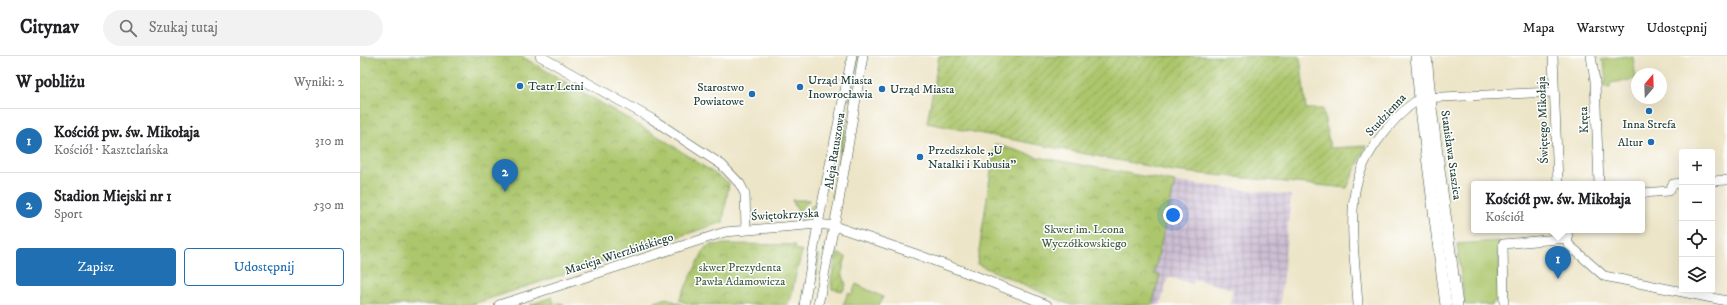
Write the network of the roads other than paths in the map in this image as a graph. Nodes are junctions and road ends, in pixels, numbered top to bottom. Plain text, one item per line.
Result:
1 (540, 56) edge
2 (852, 56) edge
3 (863, 56) edge
4 (1416, 56) edge
5 (1426, 56) edge
6 (1562, 56) edge
7 (1591, 56) edge
8 (1553, 57) edge
9 (1554, 92) junction
10 (1425, 98) junction
11 (842, 104) junction
12 (854, 106) junction
13 (1727, 180) edge
14 (1558, 181) edge
15 (1599, 181) edge
16 (1715, 181) edge
17 (1679, 183) edge
18 (1645, 193) edge
19 (818, 224) junction
20 (834, 226) junction
21 (746, 229) junction
22 (1567, 234) edge
23 (1727, 301) edge
24 (499, 305) edge
25 (804, 305) edge
26 (818, 305) edge
27 (1047, 305) edge
28 (1358, 305) edge
29 (1446, 305) edge
30 (1457, 305) edge
31 (1504, 305) edge

1 - 21 street, Świętokrzyska
2 - 11 street, Aleja Ratuszowa
3 - 12 street, Aleja Ratuszowa
4 - 10 main road, Stanisława Staszica
5 - 10 main road, Stanisława Staszica
6 - 8 street
7 - 15 street, Kręta
8 - 9 street, Świętego Mikołaja
9 - 10 street
9 - 14 street, Świętego Mikołaja
10 - 28 street, Studzienna
10 - 29 main road, Stanisława Staszica
10 - 30 main road, Stanisława Staszica
11 - 12 street
11 - 19 street, Aleja Ratuszowa
12 - 20 street, Aleja Ratuszowa
13 - 16 street
17 - 18 street
19 - 20 street, Świętokrzyska
19 - 21 street, Świętokrzyska
19 - 25 street, Aleja Ratuszowa
20 - 26 street, Aleja Ratuszowa
20 - 27 street, Świętokrzyska
21 - 24 street, Macieja Wierzbińskiego
22 - 23 street
22 - 31 street

